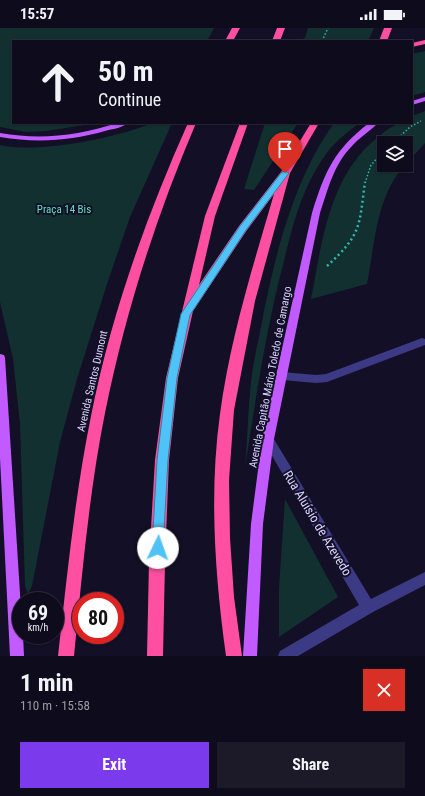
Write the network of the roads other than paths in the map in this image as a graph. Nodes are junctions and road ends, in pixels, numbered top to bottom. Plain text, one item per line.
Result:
1 (236, 28) edge
2 (281, 28) edge
3 (388, 28) edge
4 (230, 40) edge
5 (276, 40) edge
6 (383, 40) edge
7 (425, 42) edge
8 (413, 45) edge
9 (425, 98) edge
10 (413, 103) edge
11 (121, 124) edge
12 (192, 124) edge
13 (244, 124) edge
14 (314, 124) edge
15 (373, 124) edge
16 (0, 135) edge
17 (285, 173) junction
18 (186, 314) junction
19 (422, 342) dead end
20 (0, 358) edge
21 (282, 376) junction
22 (268, 439) junction
23 (425, 578) edge
24 (368, 608) junction
25 (17, 656) edge
26 (66, 656) edge
27 (155, 656) edge
28 (234, 656) edge
29 (250, 656) edge
30 (285, 656) edge

1 - 4 highway
2 - 5 highway
3 - 6 highway
7 - 8 highway
9 - 10 main road
11 - 16 main road
12 - 26 highway, Avenida Santos Dumont
13 - 18 highway
14 - 17 highway
15 - 21 main road, Avenida Capitão Mário Toledo de Camargo
17 - 18 highway
17 - 28 highway
18 - 27 highway
19 - 21 street
20 - 25 main road
21 - 22 main road, Avenida Capitão Mário Toledo de Camargo
22 - 24 street, Rua Aluísio de Azevedo
22 - 29 main road, Avenida Capitão Mário Toledo de Camargo
23 - 24 street
24 - 30 street

